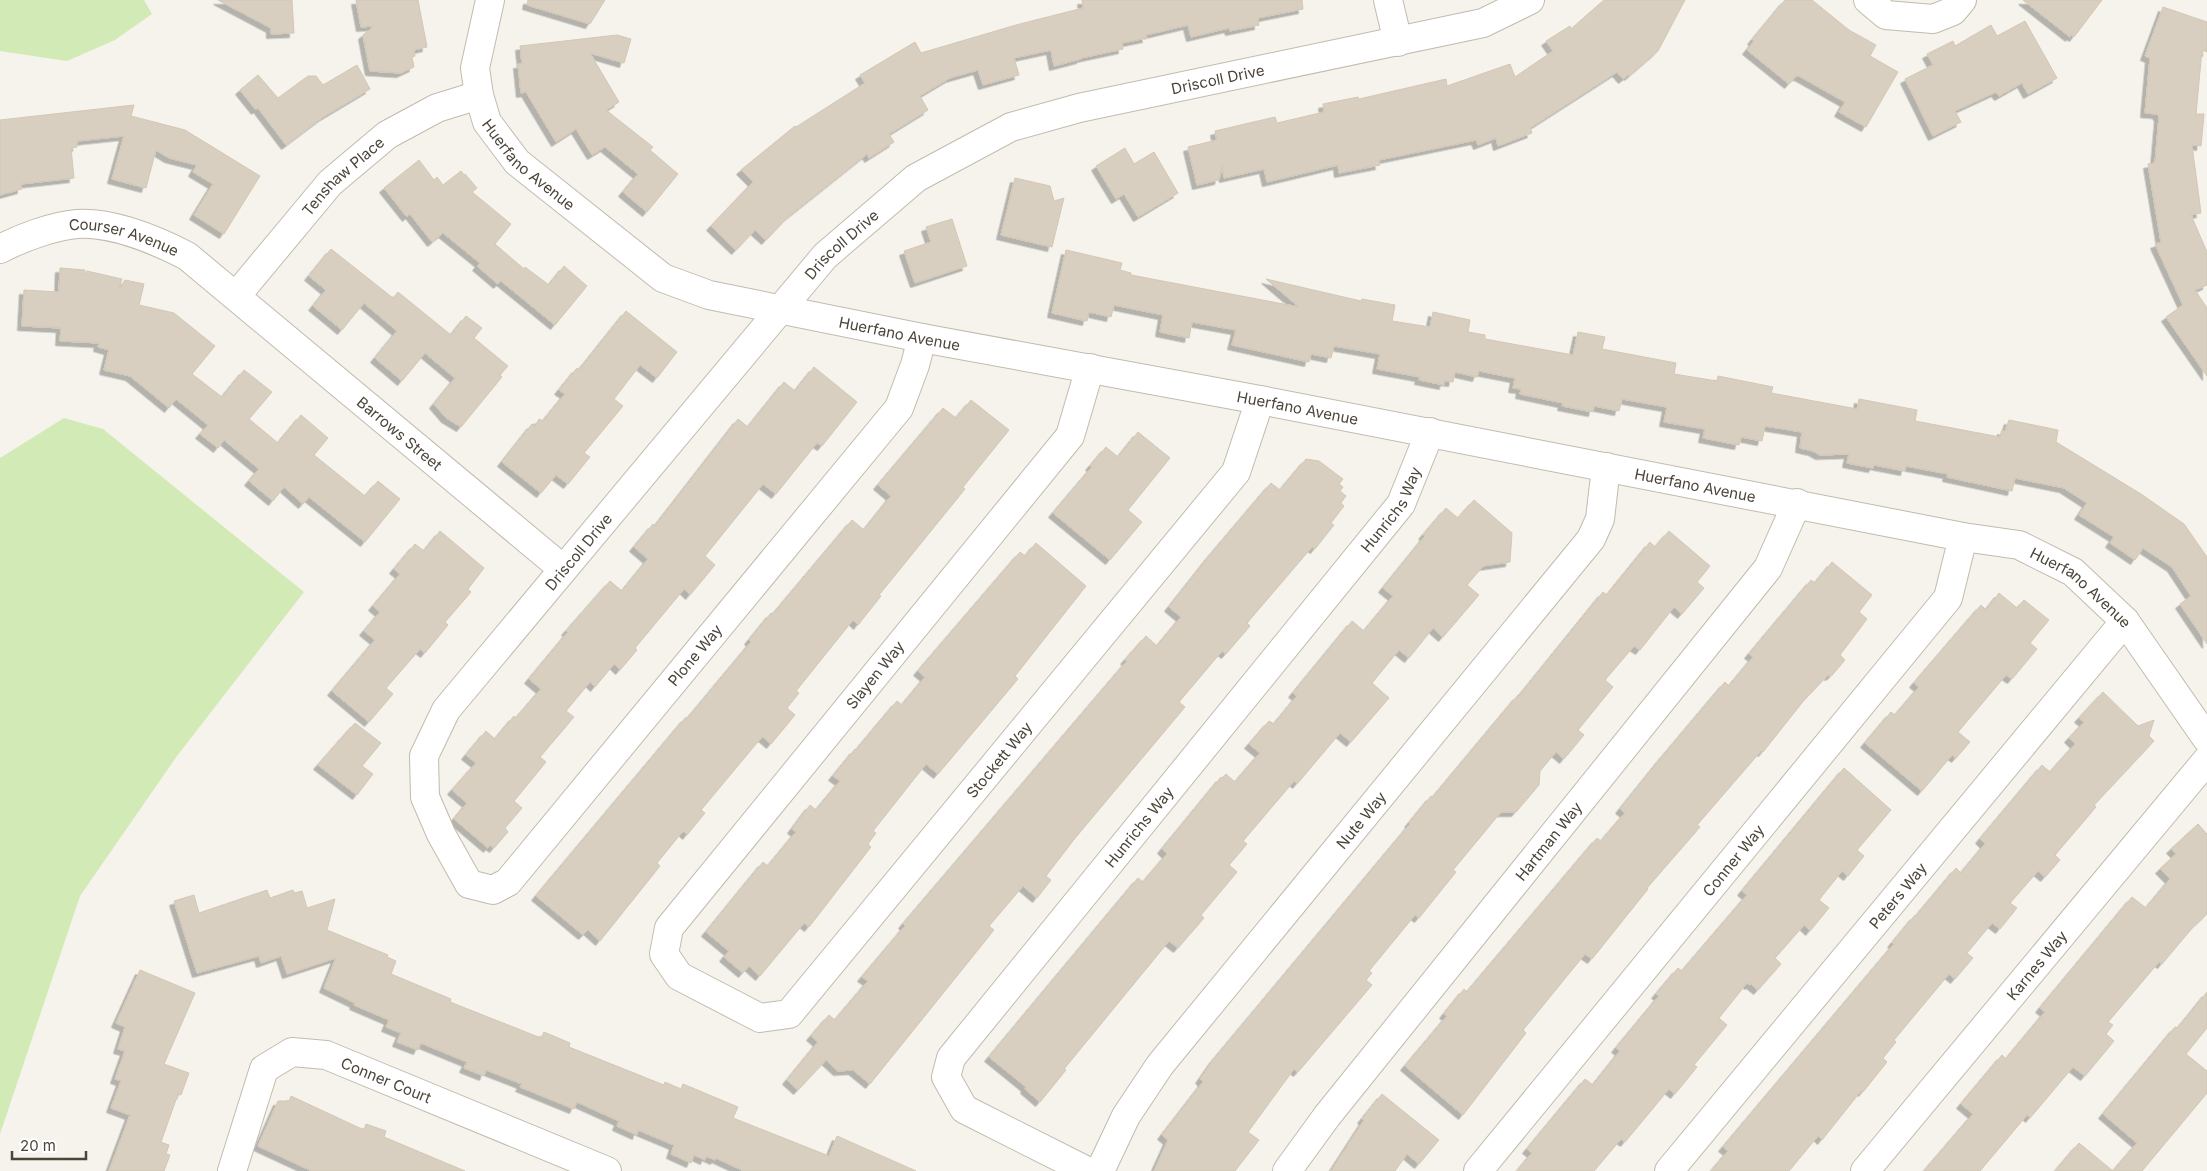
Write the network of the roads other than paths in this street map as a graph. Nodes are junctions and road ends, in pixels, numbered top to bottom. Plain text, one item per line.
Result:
1 (490, 0) edge
2 (1388, 0) edge
3 (1530, 0) edge
4 (1868, 0) edge
5 (1962, 0) edge
6 (1398, 42) junction
7 (479, 95) junction
8 (0, 249) edge
9 (236, 296) junction
10 (780, 309) junction
11 (922, 338) junction
12 (1090, 368) junction
13 (1260, 400) junction
14 (1430, 432) junction
15 (1606, 467) junction
16 (1797, 503) junction
17 (1963, 537) junction
18 (563, 569) junction
19 (2125, 621) junction
20 (2207, 738) edge
21 (2207, 760) edge
22 (441, 834) joint
23 (679, 976) joint
24 (232, 1171) edge
25 (607, 1171) edge
26 (1087, 1171) edge
27 (1100, 1171) edge
28 (1287, 1171) edge
29 (1478, 1171) edge
30 (1669, 1171) edge
31 (1865, 1171) edge

1 - 7 street, Huerfano Avenue
2 - 6 street
3 - 6 street, Driscoll Drive
4 - 5 street
6 - 10 street, Driscoll Drive
7 - 9 street, Tenshaw Place
7 - 10 street, Huerfano Avenue
8 - 9 street, Courser Avenue
9 - 18 street, Barrows Street
10 - 11 street, Huerfano Avenue
10 - 18 street, Driscoll Drive
11 - 12 street, Huerfano Avenue
11 - 22 street, Plone Way
12 - 13 street, Huerfano Avenue
12 - 23 street, Slayen Way
13 - 14 street, Huerfano Avenue
13 - 23 street, Stockett Way
14 - 15 street, Huerfano Avenue
14 - 26 street, Hunrichs Way
15 - 16 street, Huerfano Avenue
15 - 27 street, Nute Way
16 - 17 street, Huerfano Avenue
16 - 28 street, Hartman Way
17 - 19 street, Huerfano Avenue
17 - 29 street, Conner Way
18 - 22 street, Driscoll Drive
19 - 20 street, Huerfano Avenue
19 - 30 street, Peters Way
21 - 31 street, Karnes Way
24 - 25 street, Conner Court

